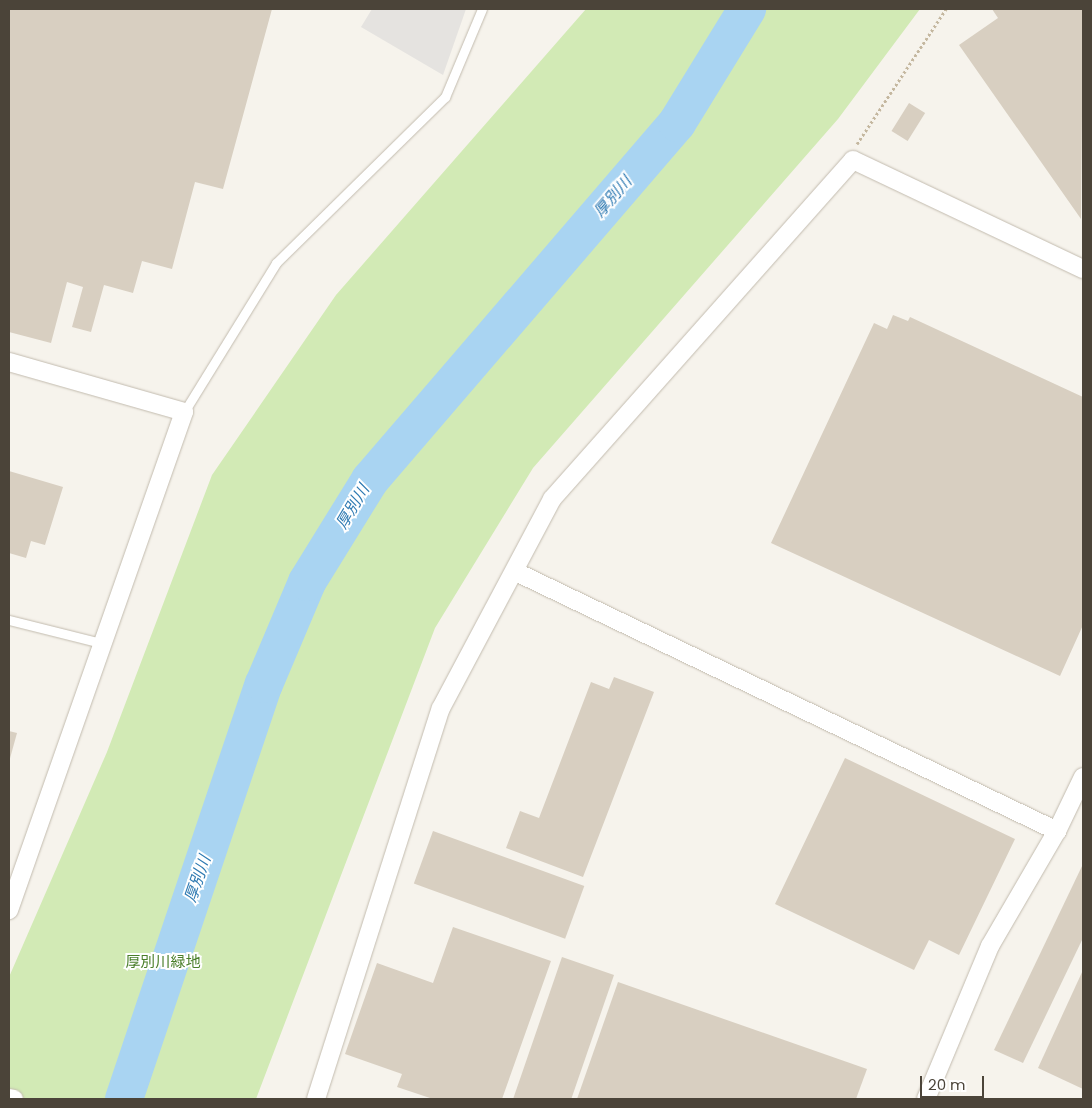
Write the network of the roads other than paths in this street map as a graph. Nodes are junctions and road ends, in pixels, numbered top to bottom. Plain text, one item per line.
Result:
1 (482, 9) edge
2 (1083, 269) edge
3 (9, 362) edge
4 (184, 412) junction
5 (516, 572) junction
6 (9, 620) edge
7 (101, 643) junction
8 (1083, 777) edge
9 (1057, 831) junction
10 (9, 910) edge
11 (9, 1098) edge
12 (14, 1099) edge
13 (316, 1099) edge
14 (926, 1099) edge

1 - 4 lane
2 - 5 street
3 - 4 street
4 - 7 street
5 - 9 street
5 - 13 street
6 - 7 lane
7 - 10 street
8 - 9 street
9 - 14 street
11 - 12 street

